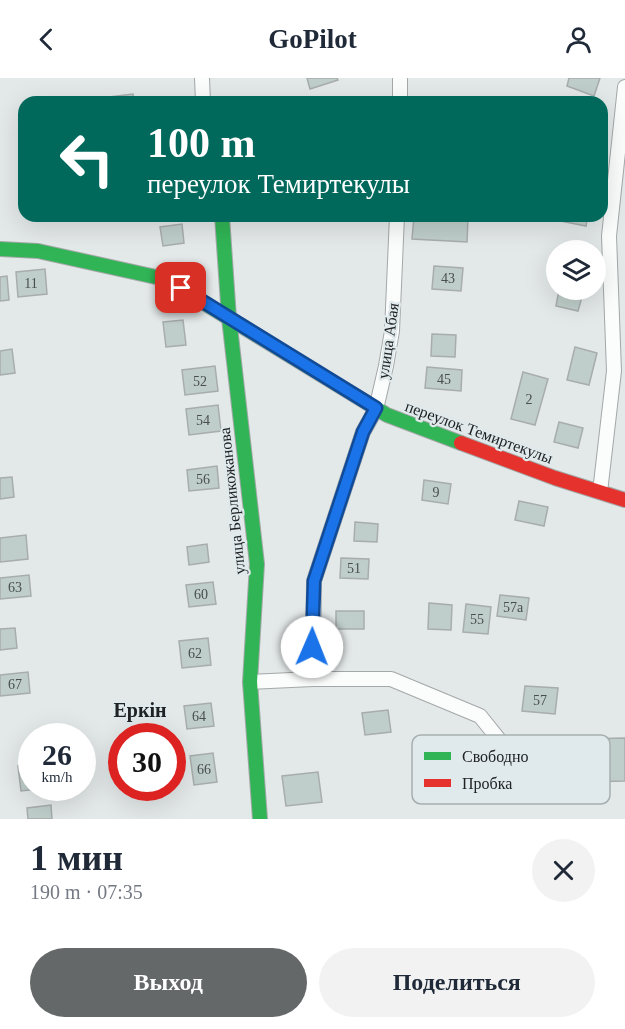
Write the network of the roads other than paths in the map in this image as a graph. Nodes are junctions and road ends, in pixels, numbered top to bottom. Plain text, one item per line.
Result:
1 (202, 78) edge
2 (400, 78) edge
3 (625, 87) edge
4 (203, 96) edge
5 (400, 96) edge
6 (222, 222) edge
7 (397, 222) edge
8 (0, 249) edge
9 (229, 318) junction
10 (376, 408) junction
11 (600, 492) junction
12 (625, 500) edge
13 (313, 679) junction
14 (250, 682) junction
15 (495, 735) edge
16 (260, 819) edge

1 - 4 street
2 - 5 street
3 - 11 street
6 - 9 street, улица Берликожанова
7 - 10 street, улица Абая
8 - 9 street, переулок Темиртекулы
9 - 10 street, переулок Темиртекулы
9 - 14 street, улица Берликожанова
10 - 11 street, переулок Темиртекулы
10 - 13 street, улица Абая
11 - 12 street, переулок Темиртекулы
13 - 14 street
13 - 15 street
14 - 16 street, улица Берликожанова

